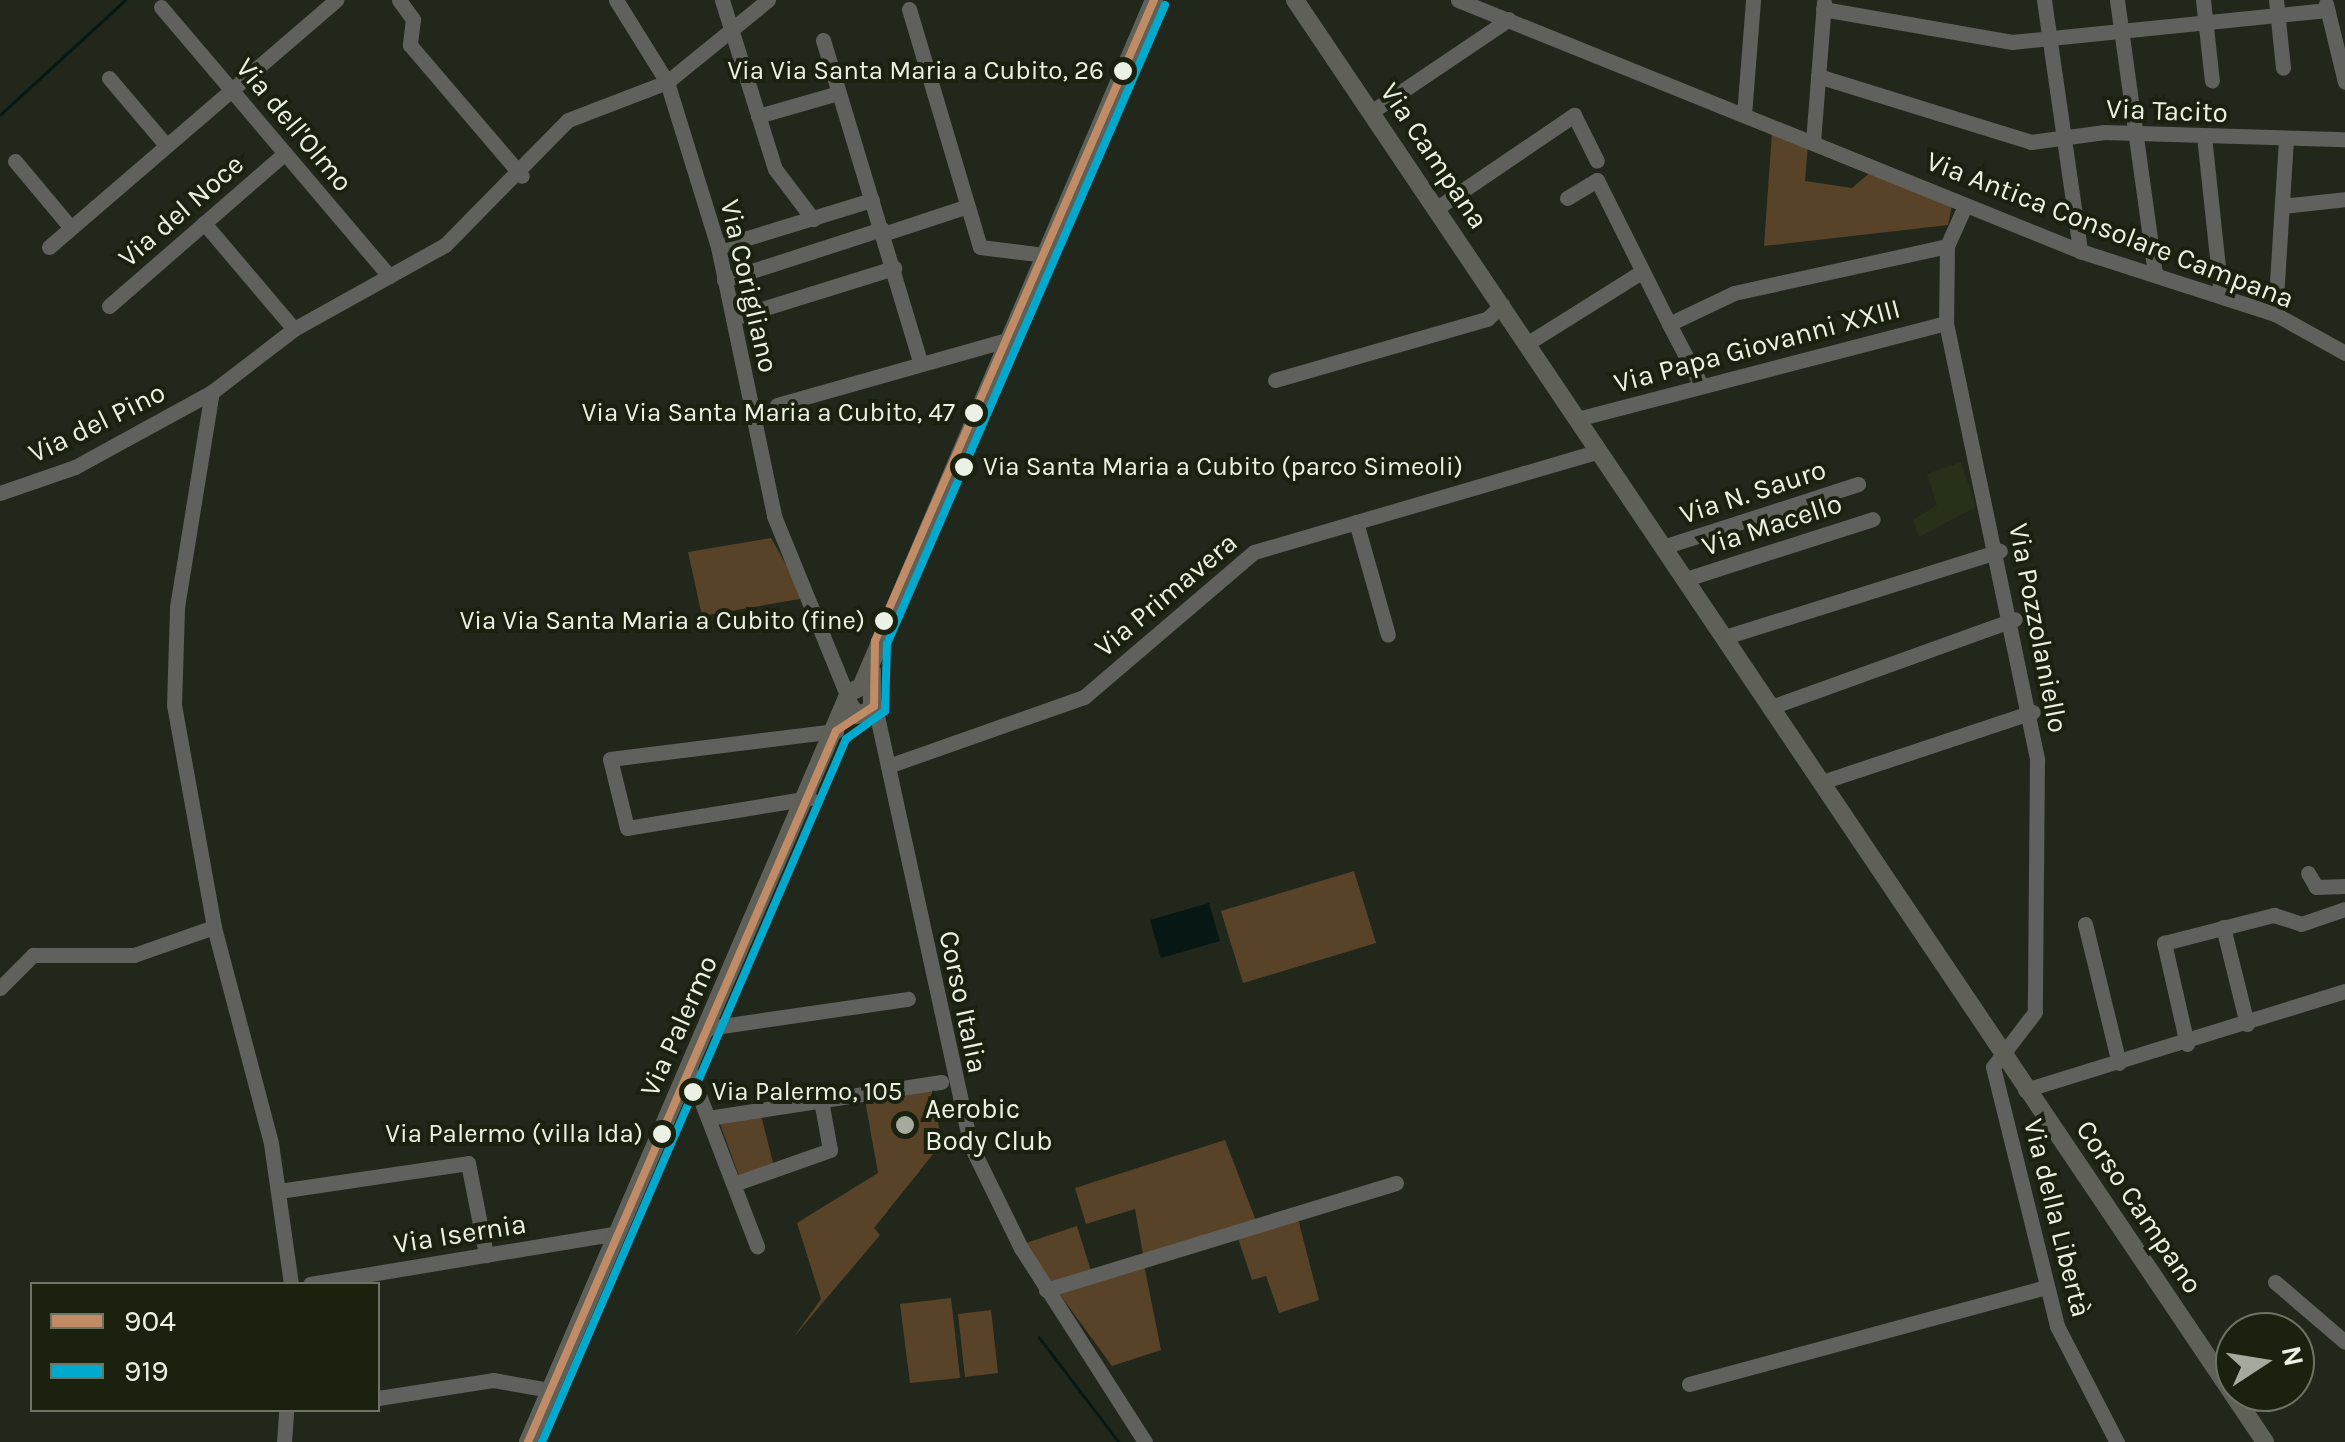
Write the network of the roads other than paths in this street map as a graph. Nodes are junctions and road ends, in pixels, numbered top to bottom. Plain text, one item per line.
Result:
1 (399, 0) edge
2 (616, 0) edge
3 (722, 0) edge
4 (768, 0) edge
5 (1154, 0) edge
6 (1296, 0) edge
7 (1458, 0) edge
8 (1753, 0) edge
9 (2044, 0) edge
10 (2117, 0) edge
11 (2203, 0) edge
12 (329, 2) edge
13 (1823, 5) edge
14 (2326, 5) edge
15 (161, 7) dead end
16 (2277, 7) edge
17 (909, 9) dead end
18 (1509, 19) junction
19 (2206, 23) junction
20 (732, 24) junction
21 (2122, 32) junction
22 (2049, 38) junction
23 (822, 40) dead end
24 (2283, 68) dead end
25 (1818, 76) junction
26 (110, 78) dead end
27 (2212, 81) dead end
28 (668, 82) junction
29 (2345, 82) edge
30 (232, 90) junction
31 (838, 93) junction
32 (1371, 112) junction
33 (1744, 115) junction
34 (758, 116) junction
35 (2135, 133) junction
36 (2204, 136) junction
37 (2345, 139) edge
38 (2064, 140) junction
39 (2286, 140) junction
40 (1813, 142) junction
41 (166, 144) junction
42 (285, 153) junction
43 (1597, 160) dead end
44 (15, 161) dead end
45 (522, 176) junction
46 (1567, 198) dead end
47 (2345, 199) edge
48 (872, 200) junction
49 (968, 206) junction
50 (1964, 206) junction
51 (2282, 206) junction
52 (1437, 208) junction
53 (813, 219) junction
54 (204, 223) junction
55 (71, 228) junction
56 (882, 231) junction
57 (1947, 246) junction
58 (49, 247) dead end
59 (718, 248) junction
60 (2080, 251) junction
61 (1044, 255) junction
62 (894, 268) junction
63 (1642, 272) junction
64 (2155, 274) junction
65 (389, 276) junction
66 (724, 280) junction
67 (2222, 296) junction
68 (109, 306) dead end
69 (1502, 306) junction
70 (2275, 314) junction
71 (733, 318) junction
72 (1946, 323) junction
73 (1669, 324) junction
74 (294, 329) junction
75 (1006, 340) junction
76 (1528, 343) junction
77 (2345, 353) edge
78 (921, 364) junction
79 (1275, 380) dead end
80 (1701, 385) junction
81 (212, 392) junction
82 (778, 405) dead end
83 (1580, 418) junction
84 (1600, 451) junction
85 (1858, 484) dead end
86 (0, 493) edge
87 (1873, 519) dead end
88 (1356, 522) junction
89 (1663, 547) junction
90 (2000, 550) junction
91 (1686, 579) junction
92 (2014, 619) junction
93 (1388, 635) dead end
94 (1725, 636) junction
95 (875, 641) junction
96 (830, 650) junction
97 (856, 667) junction
98 (859, 700) junction
99 (1771, 707) junction
100 (2033, 712) junction
101 (836, 731) junction
102 (888, 766) junction
103 (1822, 782) junction
104 (810, 798) junction
105 (2308, 872) dead end
106 (2345, 886) edge
107 (2343, 912) edge
108 (2085, 924) dead end
109 (214, 927) junction
110 (2223, 927) junction
111 (2345, 931) edge
112 (0, 988) edge
113 (2345, 991) edge
114 (908, 1000) dead end
115 (2246, 1024) junction
116 (708, 1028) junction
117 (2187, 1044) junction
118 (1998, 1054) junction
119 (2119, 1063) junction
120 (690, 1069) junction
121 (941, 1082) dead end
122 (2025, 1090) junction
123 (821, 1100) junction
124 (708, 1118) junction
125 (1396, 1183) dead end
126 (734, 1184) junction
127 (279, 1191) junction
128 (618, 1233) junction
129 (757, 1246) dead end
130 (486, 1255) junction
131 (291, 1282) edge
132 (322, 1282) edge
133 (2275, 1282) dead end
134 (2046, 1286) junction
135 (1046, 1290) junction
136 (2343, 1336) edge
137 (1689, 1384) dead end
138 (550, 1390) junction
139 (380, 1398) edge
140 (286, 1412) edge
141 (284, 1442) edge
142 (528, 1442) edge
143 (1145, 1442) edge
144 (2117, 1442) edge
145 (2264, 1442) edge

1 - 45 street
2 - 28 street, Via Corigliano
3 - 20 street
4 - 20 street
5 - 61 main road
6 - 32 main road, Via Campana
7 - 18 street, Via Antica Consolare Campana
8 - 33 street
9 - 22 street
10 - 21 street
11 - 19 street
12 - 30 street
13 - 22 street
13 - 25 street
14 - 16 street
14 - 29 street
15 - 30 street, Via dell'Olmo
16 - 19 street
16 - 24 street
17 - 49 street
18 - 32 street
18 - 33 street, Via Antica Consolare Campana
19 - 21 street
19 - 27 street
20 - 28 street
20 - 34 street
21 - 22 street
21 - 35 street
22 - 38 street
23 - 31 street
25 - 38 street, Via Tacito
25 - 40 street
26 - 41 street
28 - 45 street, Via del Pino
28 - 59 street, Via Corigliano
30 - 41 street
30 - 42 street, Via dell'Olmo
31 - 34 street
31 - 48 street
32 - 52 main road, Via Campana
33 - 40 street, Via Antica Consolare Campana
34 - 53 street
35 - 36 street, Via Tacito
35 - 38 street, Via Tacito
35 - 64 street
36 - 39 street, Via Tacito
36 - 67 street
37 - 39 street, Via Tacito
38 - 60 street
39 - 51 street
40 - 50 street, Via Antica Consolare Campana
41 - 55 street
42 - 54 street, Via del Noce
42 - 65 street, Via dell'Olmo
43 - 52 street
44 - 55 street
45 - 65 street, Via del Pino
46 - 63 street
47 - 51 street
48 - 53 street
48 - 56 street
49 - 56 street
49 - 61 street
50 - 57 street, Via Pozzolaniello
50 - 60 street, Via Antica Consolare Campana
51 - 70 street
52 - 69 main road, Via Campana
53 - 59 street
54 - 68 street, Via del Noce
54 - 74 street
55 - 58 street
56 - 62 street
56 - 66 street
57 - 72 street, Via Pozzolaniello
57 - 73 street
59 - 66 street, Via Corigliano
60 - 64 street, Via Antica Consolare Campana
61 - 75 main road
62 - 71 street
62 - 78 street
63 - 73 street
63 - 76 street
64 - 67 street, Via Antica Consolare Campana
65 - 74 street, Via del Pino
66 - 71 street, Via Corigliano
67 - 70 street, Via Antica Consolare Campana
69 - 76 main road, Via Campana
69 - 79 street
70 - 77 street, Via Antica Consolare Campana
71 - 96 street, Via Corigliano
72 - 80 street, Via Papa Giovanni XXIII
72 - 90 street, Via Pozzolaniello
73 - 80 street
74 - 81 street, Via del Pino
75 - 78 street
75 - 95 main road
76 - 83 main road, Via Campana
78 - 82 street
80 - 83 street, Via Papa Giovanni XXIII
81 - 86 street, Via del Pino
81 - 109 street
83 - 84 main road, Via Campana
84 - 88 street, Via Primavera
84 - 89 main road, Via Campana
85 - 89 street, Via N. Sauro
87 - 91 street, Via Macello
88 - 93 street
88 - 102 street, Via Primavera
89 - 91 main road, Via Campana
90 - 92 street, Via Pozzolaniello
90 - 94 street
91 - 94 main road, Via Campana
92 - 99 street
92 - 100 street, Via Pozzolaniello
94 - 99 main road, Via Campana
95 - 97 main road
95 - 98 main road
96 - 97 street
96 - 98 street, Via Corigliano
97 - 98 main road
98 - 101 main road, Via Palermo
98 - 102 street, Corso Italia
99 - 103 main road, Corso Campano
100 - 103 street
100 - 118 street, Via Pozzolaniello
101 - 104 main road, Via Palermo
101 - 104 street
102 - 135 street, Corso Italia
103 - 118 main road, Corso Campano
104 - 116 main road, Via Palermo
105 - 106 street
107 - 110 street
107 - 111 street
108 - 119 street
109 - 112 street
109 - 127 street
110 - 115 street
110 - 117 street
113 - 115 street
114 - 116 street
115 - 117 street
116 - 120 main road, Via Palermo
117 - 119 street
118 - 122 main road, Corso Campano
118 - 134 street, Via della Libertà
119 - 122 street
120 - 124 street
120 - 128 main road, Via Palermo
121 - 123 street
122 - 145 main road, Corso Campano
123 - 124 street
123 - 126 street
124 - 126 street
125 - 135 street
126 - 129 street
127 - 130 street
127 - 131 street
128 - 130 street, Via Isernia
128 - 138 main road, Via Palermo
130 - 132 street, Via Isernia
133 - 136 street
134 - 137 street
134 - 144 street, Via della Libertà
135 - 143 street, Corso Italia
138 - 139 street
138 - 142 main road, Via Palermo
140 - 141 street

